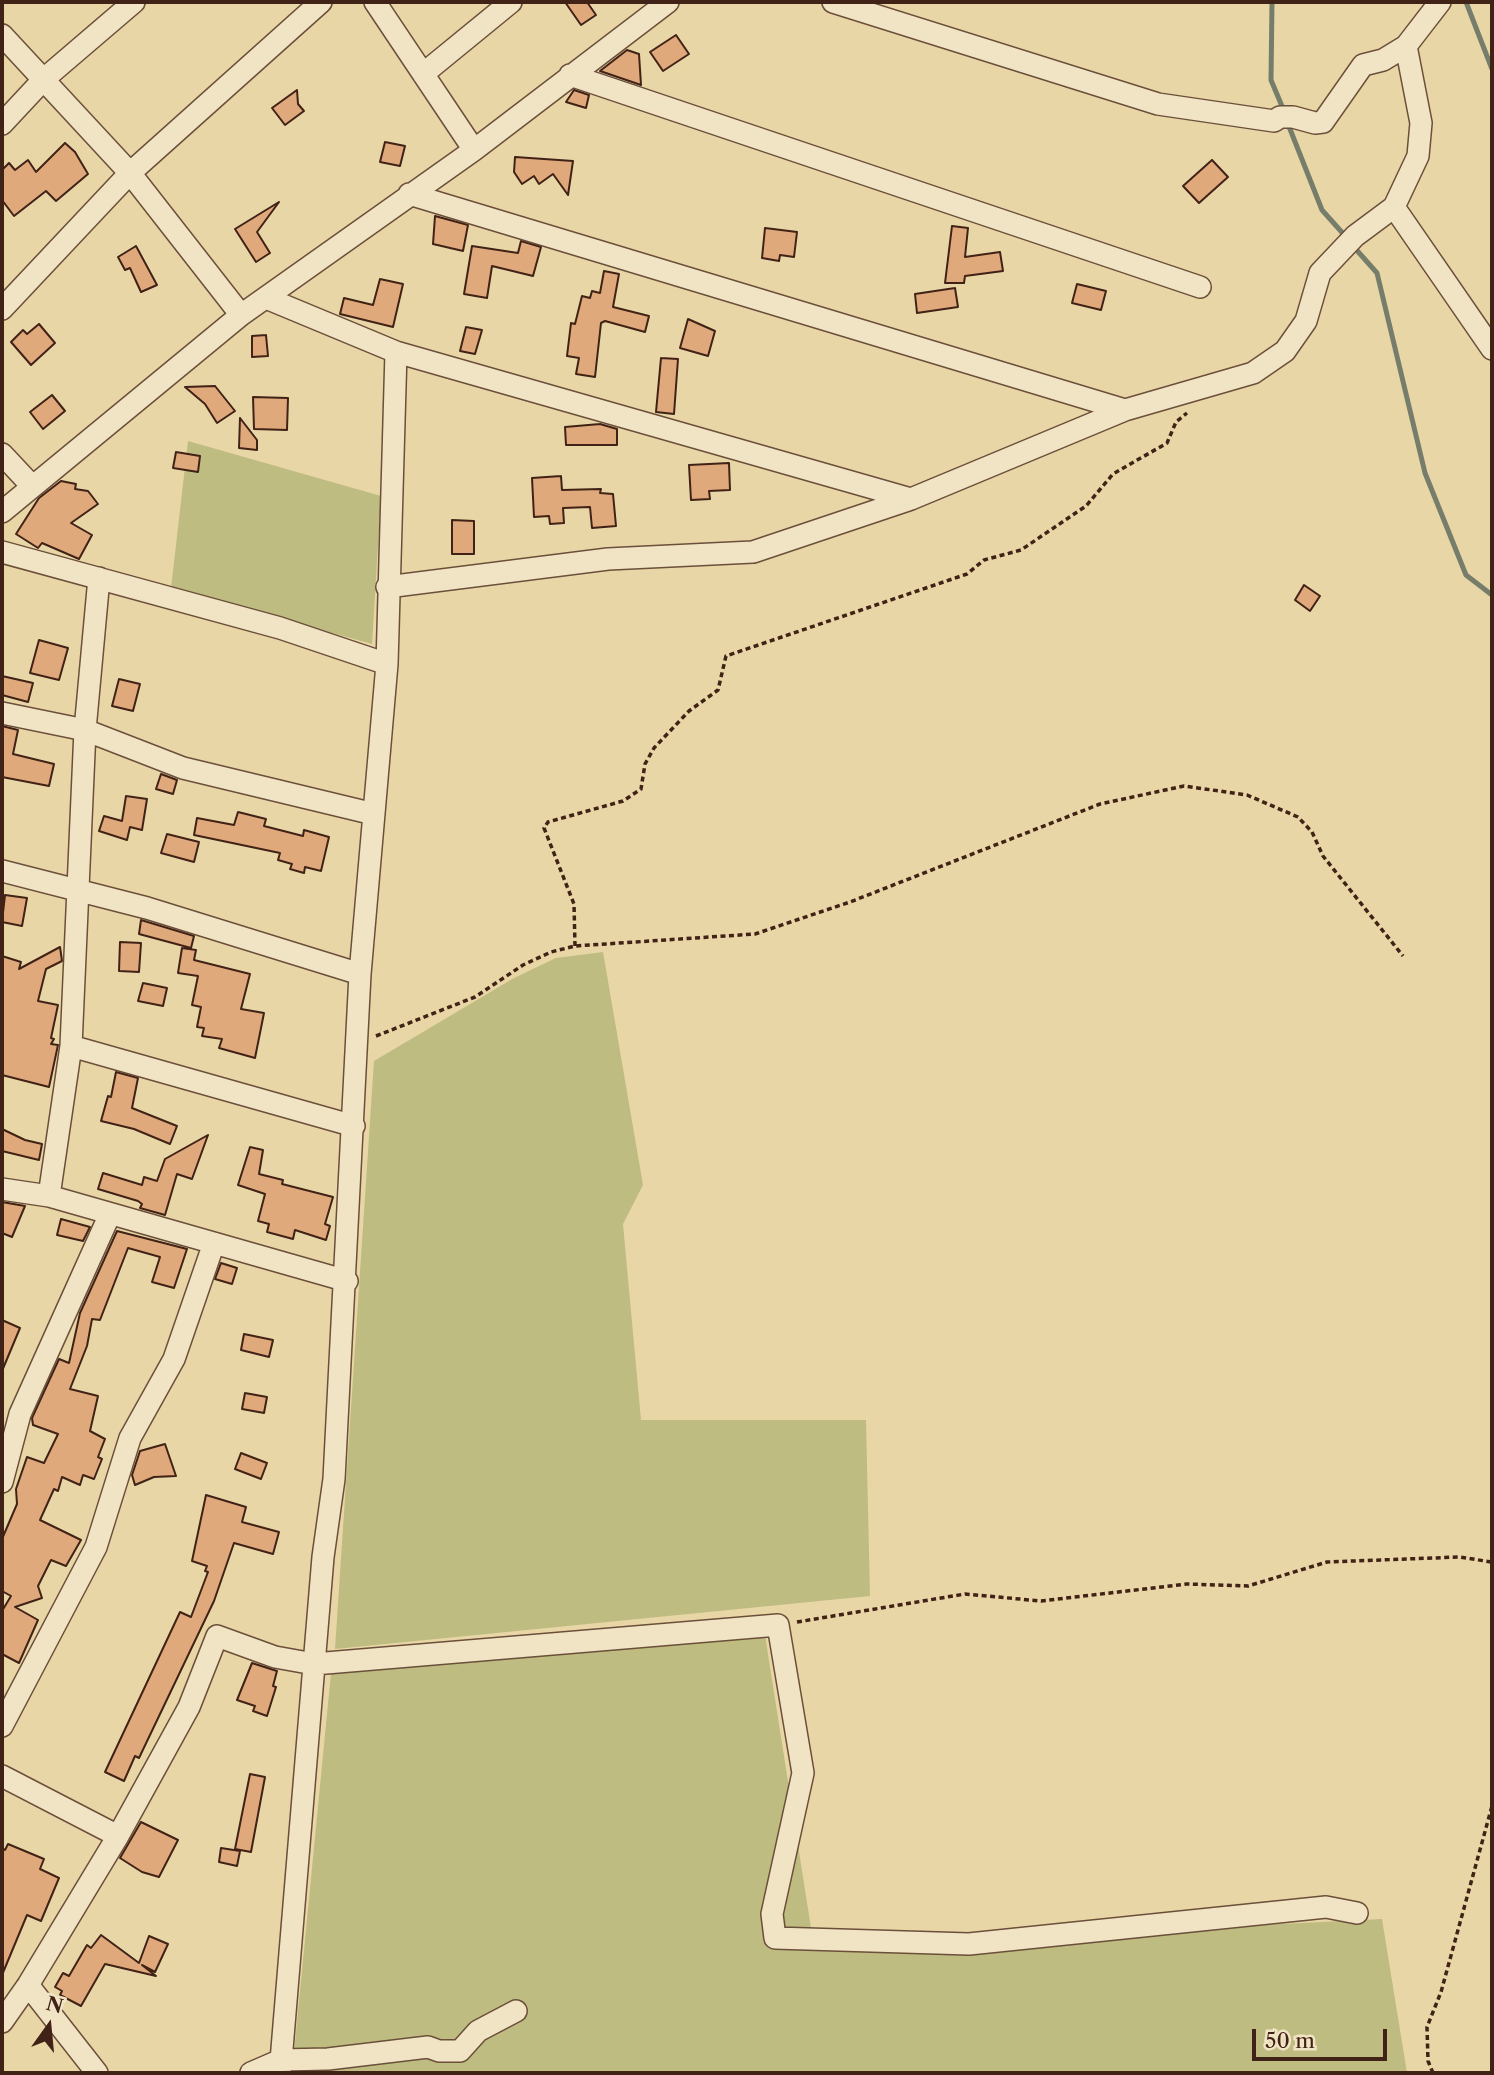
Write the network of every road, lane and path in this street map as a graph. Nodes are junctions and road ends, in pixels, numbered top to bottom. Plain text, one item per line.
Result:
1 (134, 2) edge
2 (321, 2) edge
3 (375, 2) edge
4 (511, 2) edge
5 (668, 2) edge
6 (833, 2) edge
7 (1440, 2) edge
8 (2, 35) edge
9 (1406, 46) junction
10 (423, 74) junction
11 (570, 75) junction
12 (44, 79) junction
13 (2, 124) edge
14 (474, 150) junction
15 (130, 173) junction
16 (409, 194) junction
17 (1394, 207) junction
18 (1200, 287) dead end
19 (266, 298) junction
20 (2, 309) edge
21 (241, 316) junction
22 (1489, 338) edge
23 (396, 352) junction
24 (1125, 410) junction
25 (1192, 410) dead end
26 (2, 454) edge
27 (32, 486) junction
28 (911, 499) junction
29 (2, 512) edge
30 (2, 552) edge
31 (99, 578) junction
32 (387, 587) junction
33 (387, 664) junction
34 (2, 713) edge
35 (85, 730) junction
36 (374, 814) junction
37 (2, 871) edge
38 (78, 892) junction
39 (575, 946) junction
40 (1403, 956) dead end
41 (360, 974) junction
42 (358, 1043) junction
43 (71, 1046) junction
44 (354, 1126) junction
45 (2, 1189) edge
46 (49, 1196) junction
47 (110, 1214) junction
48 (214, 1243) junction
49 (347, 1281) junction
50 (2, 1482) edge
51 (1492, 1562) edge
52 (778, 1625) junction
53 (314, 1664) junction
54 (2, 1726) edge
55 (2, 1776) edge
56 (1492, 1806) edge
57 (118, 1836) junction
58 (1357, 1913) dead end
59 (28, 1985) junction
60 (516, 2011) dead end
61 (2, 2022) edge
62 (280, 2067) edge
63 (97, 2073) edge
64 (251, 2073) edge
65 (1433, 2073) edge

1 - 12 street
2 - 15 street
3 - 10 street
4 - 10 street
5 - 11 street
6 - 9 street
7 - 9 street
8 - 12 street
9 - 17 street
10 - 14 street
11 - 14 street
11 - 18 street
12 - 13 street
12 - 15 street
14 - 16 street
15 - 20 street
15 - 21 street
16 - 19 street
16 - 24 street
17 - 22 street
17 - 24 street
19 - 21 street
19 - 23 street
21 - 27 street
23 - 28 street
23 - 32 street
24 - 28 street
25 - 39 path
26 - 27 street
27 - 29 street
28 - 32 street
30 - 31 street
31 - 33 street
31 - 35 street
32 - 33 street
33 - 36 street
34 - 35 street
35 - 36 street
35 - 38 street
36 - 41 street
37 - 38 street
38 - 41 street
38 - 43 street
39 - 40 path
39 - 42 path
41 - 42 street
42 - 44 street
43 - 44 street
43 - 46 street
44 - 49 street
45 - 46 street
46 - 47 street
47 - 48 street
47 - 50 street
48 - 49 street
48 - 54 street
49 - 53 street
51 - 52 path
52 - 53 street
52 - 58 street
53 - 57 street
53 - 62 street
55 - 57 street
56 - 65 path
57 - 59 street
59 - 61 street
59 - 63 street
60 - 62 street
62 - 64 street

